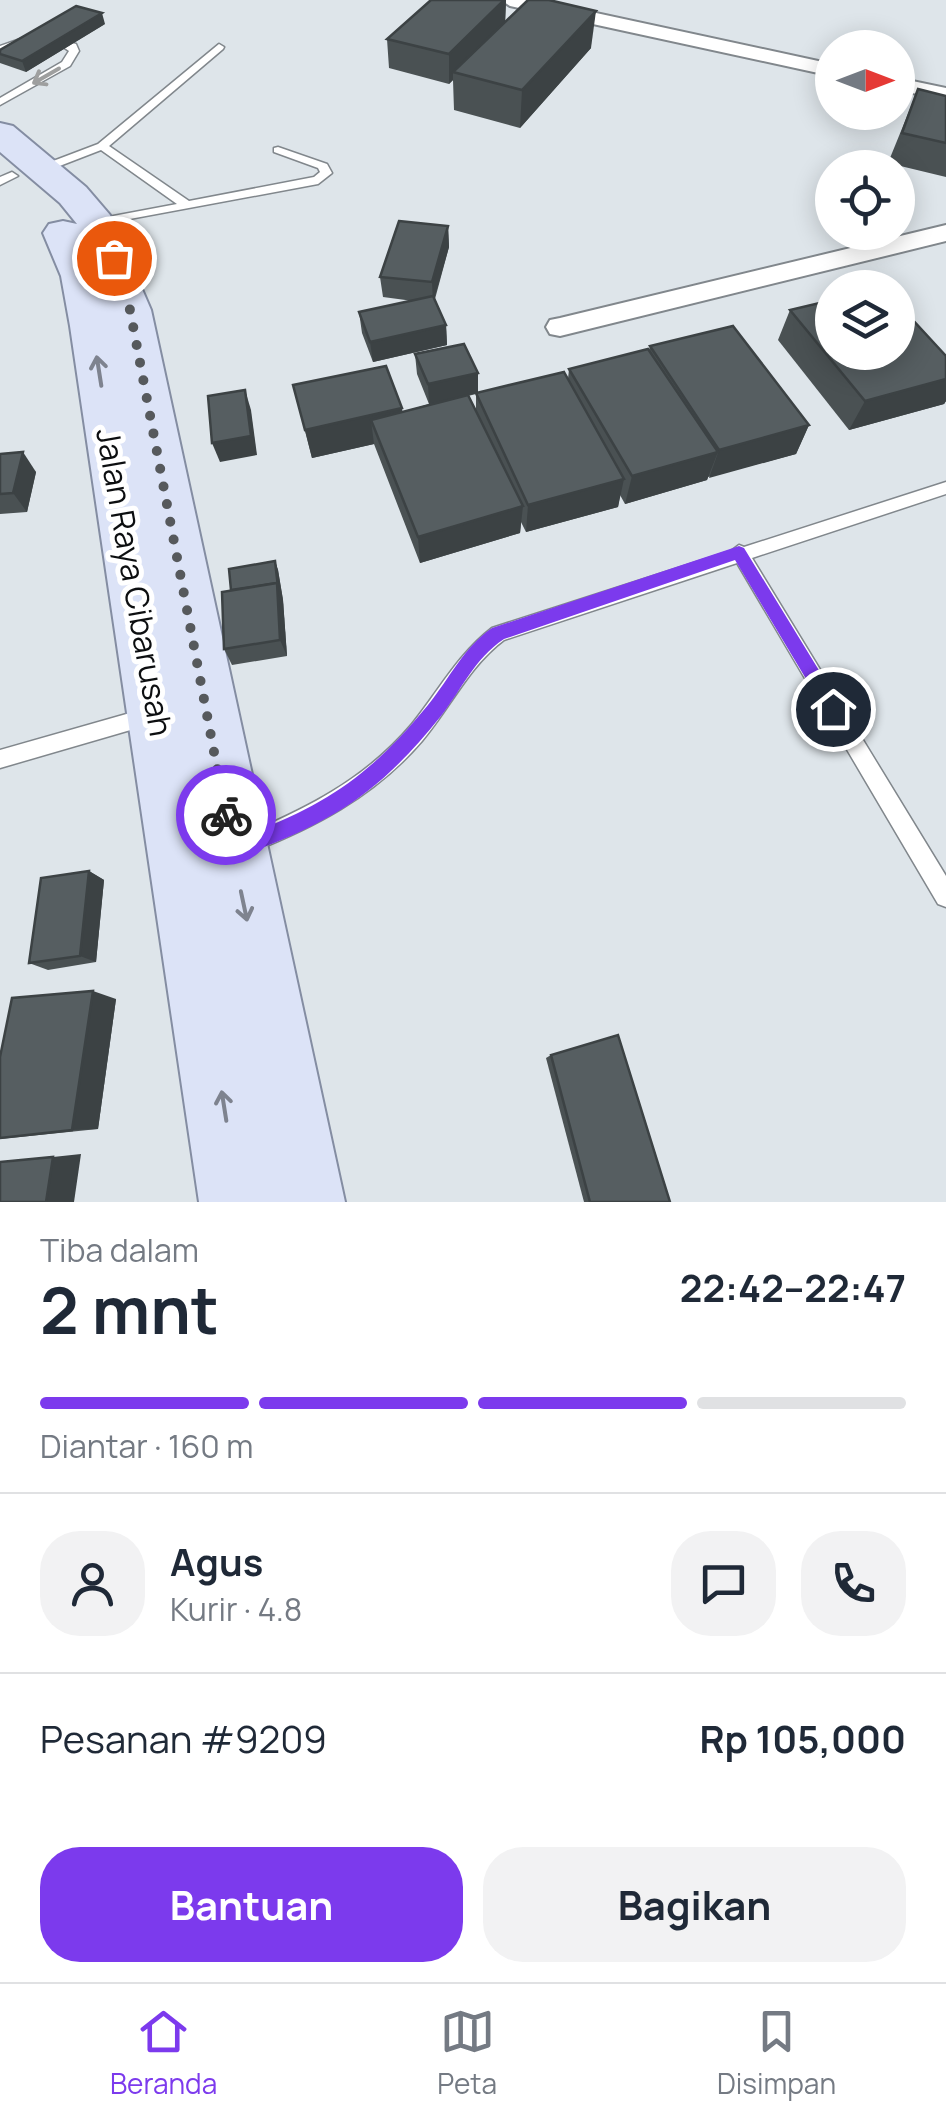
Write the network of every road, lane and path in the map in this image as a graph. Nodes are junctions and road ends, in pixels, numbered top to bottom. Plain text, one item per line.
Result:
1 (510, 0) edge
2 (218, 47) dead end
3 (0, 50) edge
4 (815, 66) edge
5 (915, 88) edge
6 (946, 94) edge
7 (0, 102) edge
8 (102, 146) junction
9 (278, 150) dead end
10 (11, 165) edge
11 (185, 204) junction
12 (96, 223) junction
13 (946, 233) edge
14 (560, 326) dead end
15 (946, 488) edge
16 (739, 552) junction
17 (156, 715) junction
18 (0, 759) edge
19 (208, 864) junction
20 (946, 896) edge
21 (239, 1202) edge
22 (305, 1202) edge

1 - 4 street
2 - 8 lane
3 -> 7 lane
5 - 6 street
8 - 10 lane
8 - 11 lane
9 - 11 lane
10 - 12 main road, Jalan Raya Cibarusah
17 -> 10 main road, Jalan Raya Cibarusah
11 - 12 lane
12 - 19 main road, Jalan Raya Cibarusah
13 - 14 street
15 - 16 lane
16 - 19 lane
16 - 20 lane
17 - 18 lane
17 - 19 main road, Jalan Raya Cibarusah
21 -> 19 main road, Jalan Raya Cibarusah
19 -> 22 main road, Jalan Raya Cibarusah

